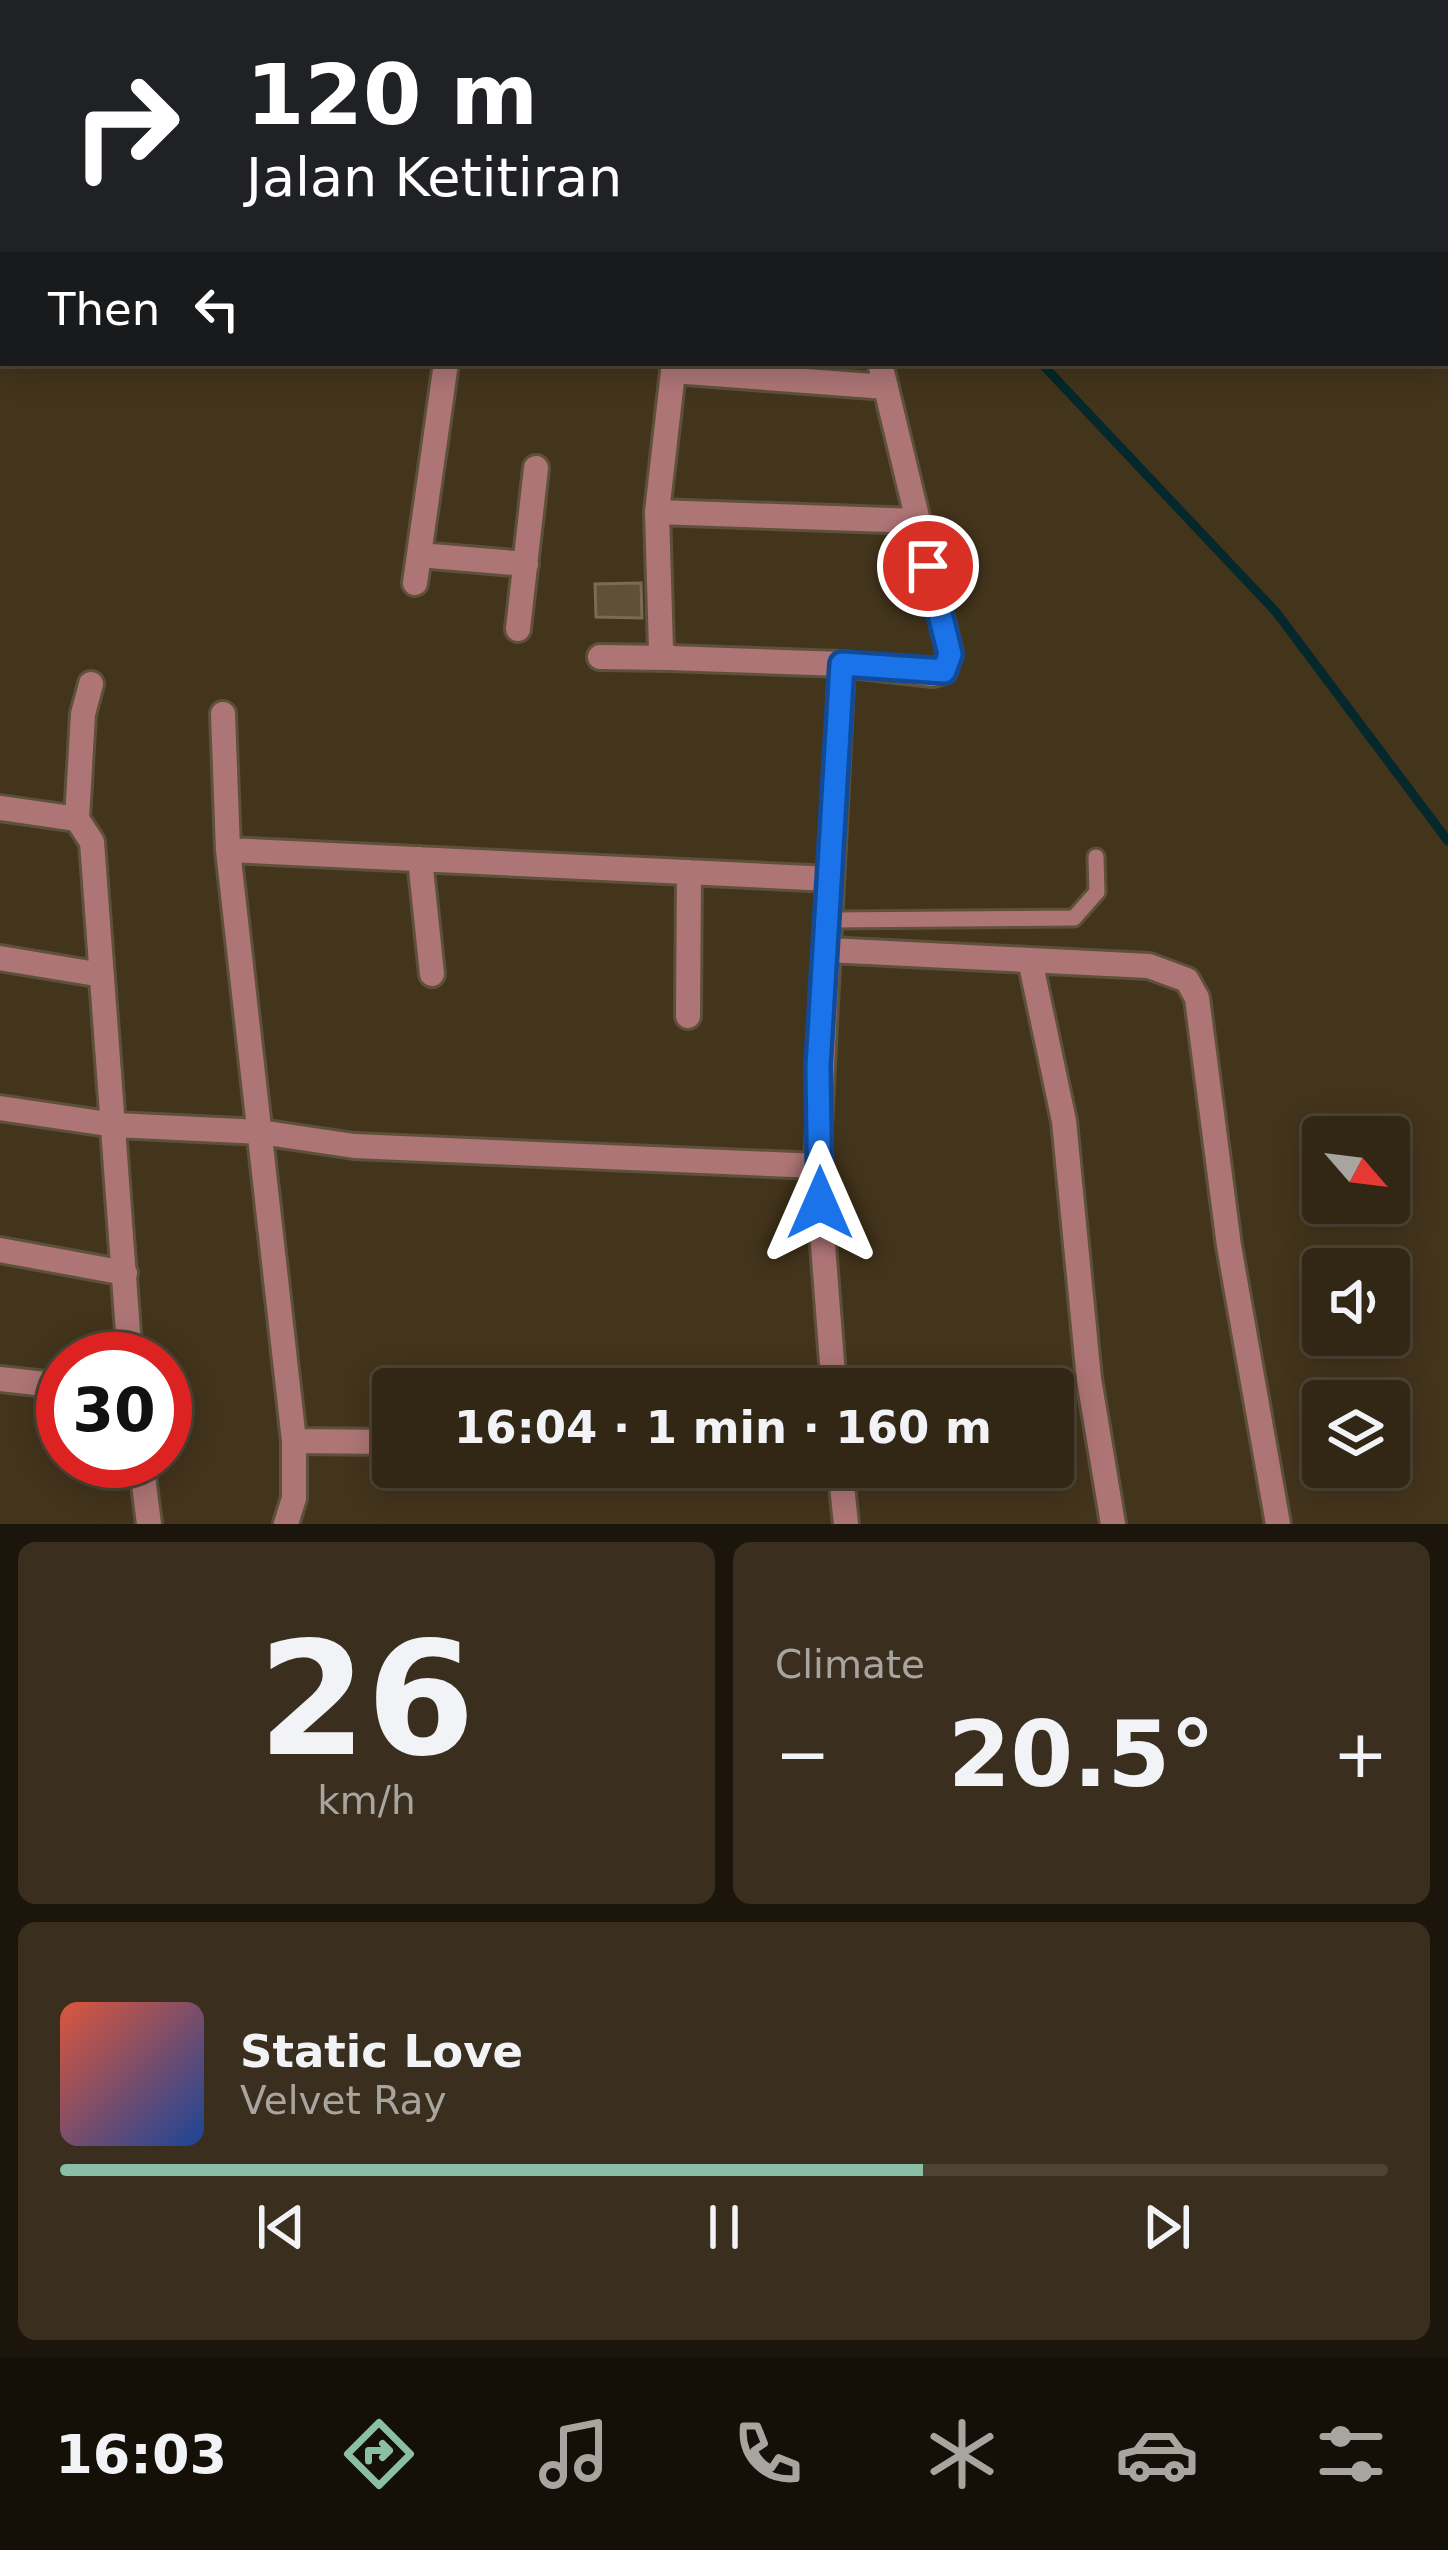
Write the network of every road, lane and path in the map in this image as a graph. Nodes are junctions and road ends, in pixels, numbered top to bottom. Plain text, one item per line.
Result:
1 (446, 366) edge
2 (674, 367) edge
3 (883, 375) edge
4 (536, 468) dead end
5 (657, 512) junction
6 (918, 521) junction
7 (419, 555) junction
8 (526, 564) junction
9 (415, 583) dead end
10 (518, 629) dead end
11 (600, 657) dead end
12 (669, 658) junction
13 (842, 664) junction
14 (91, 684) dead end
15 (223, 714) dead end
16 (0, 808) edge
17 (76, 819) junction
18 (228, 850) junction
19 (1096, 857) dead end
20 (420, 859) junction
21 (688, 872) junction
22 (831, 879) junction
23 (829, 920) junction
24 (828, 950) junction
25 (0, 958) edge
26 (1030, 960) junction
27 (432, 974) dead end
28 (103, 975) junction
29 (688, 1016) dead end
30 (0, 1108) edge
31 (115, 1125) junction
32 (260, 1132) junction
33 (818, 1166) junction
34 (0, 1250) edge
35 (125, 1273) junction
36 (128, 1332) edge
37 (832, 1368) edge
38 (0, 1379) edge
39 (36, 1383) edge
40 (294, 1441) junction
41 (372, 1442) edge
42 (144, 1488) edge
43 (842, 1488) edge
44 (289, 1523) edge
45 (149, 1524) edge
46 (846, 1524) edge
47 (1113, 1524) edge
48 (1278, 1524) edge

1 - 7 street
2 - 3 street
2 - 5 street
3 - 6 street
4 - 8 street
5 - 6 street
5 - 12 street
6 - 13 street
7 - 8 street
7 - 9 street
8 - 10 street
11 - 12 street
12 - 13 street
13 - 22 street
14 - 17 street
15 - 18 street
16 - 17 street
17 - 28 street
18 - 20 street
18 - 32 street
19 - 23 lane
20 - 21 street
20 - 27 street
21 - 22 street
21 - 29 street
22 - 23 street
23 - 24 street
24 - 26 street
24 - 33 street
25 - 28 street
26 - 47 street
26 - 48 street
28 - 31 street
30 - 31 street
31 - 32 street
31 - 35 street
32 - 33 street
32 - 40 street
33 - 37 street
34 - 35 street
35 - 36 street
38 - 39 street
40 - 41 street
40 - 44 street
42 - 45 street
43 - 46 street

